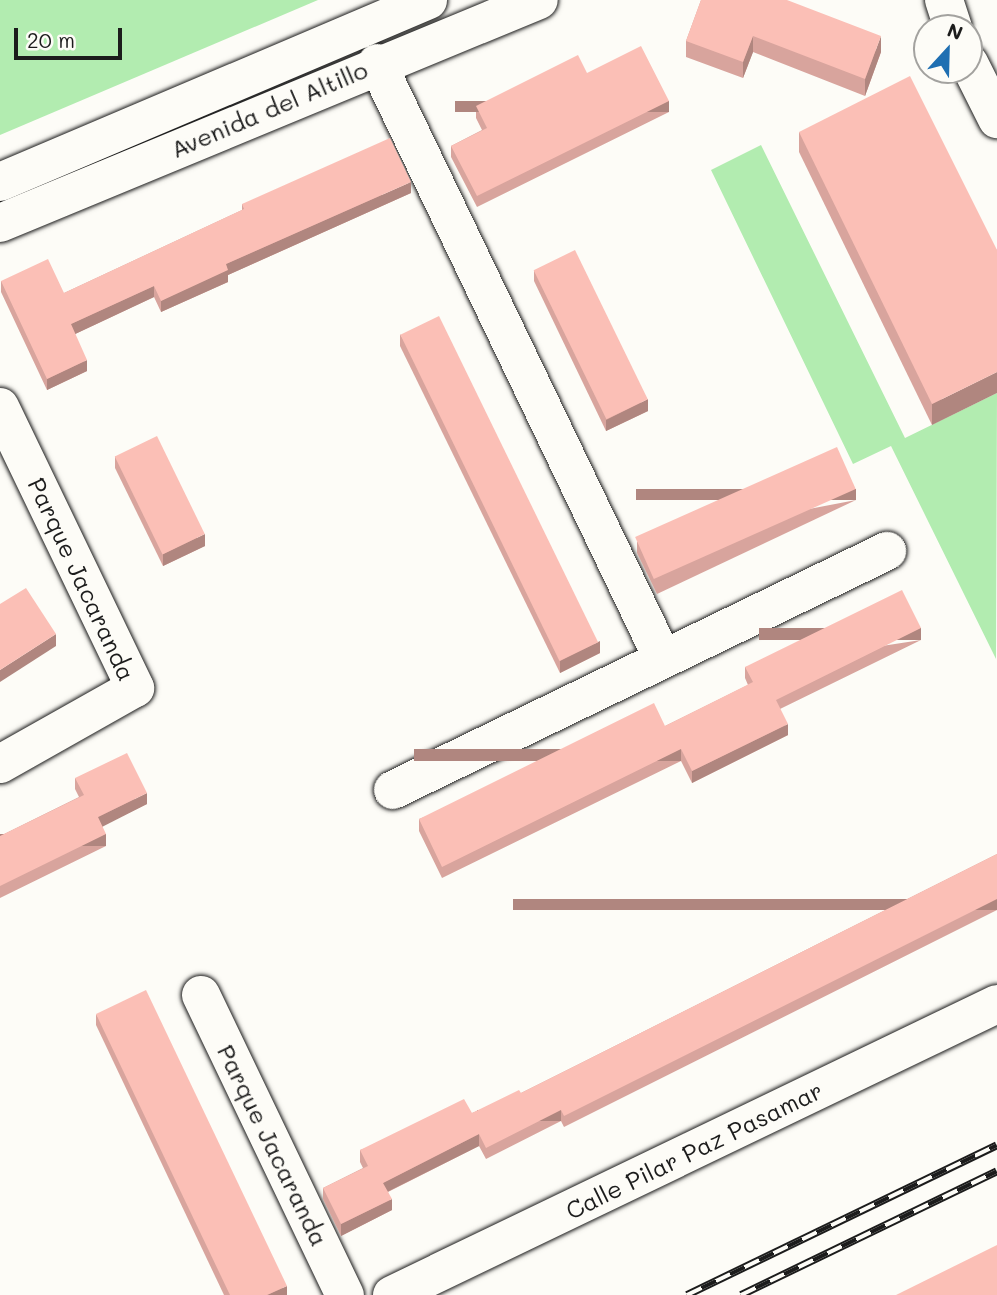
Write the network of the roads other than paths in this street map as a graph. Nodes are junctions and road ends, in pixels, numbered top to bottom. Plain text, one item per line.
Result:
1 (428, 0) edge
2 (539, 0) edge
3 (377, 63) junction
4 (980, 84) edge
5 (997, 119) edge
6 (0, 183) edge
7 (0, 223) edge
8 (0, 407) edge
9 (887, 551) dead end
10 (663, 659) junction
11 (0, 764) edge
12 (393, 790) dead end
13 (201, 995) dead end
14 (997, 1004) edge
15 (345, 1295) edge
16 (392, 1295) edge

1 - 6 street, Avenida del Altillo
2 - 3 street, Avenida del Altillo
3 - 7 street, Avenida del Altillo
3 - 10 street
4 - 5 street
8 - 11 street, Parque Jacaranda
9 - 10 street
10 - 12 street
13 - 15 street, Parque Jacaranda
14 - 16 street, Calle Pilar Paz Pasamar

